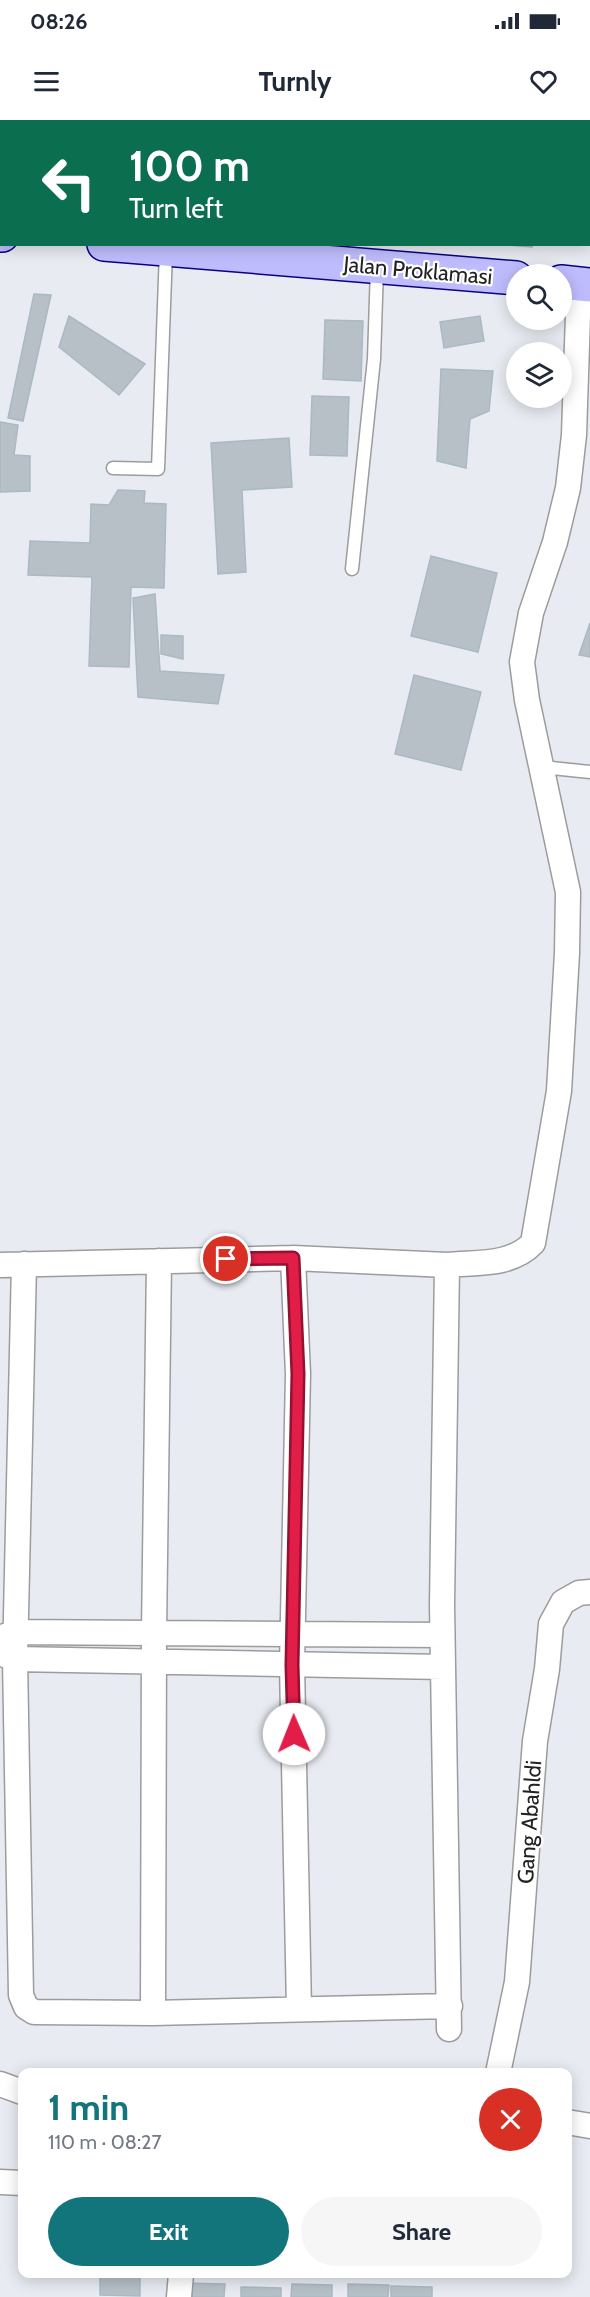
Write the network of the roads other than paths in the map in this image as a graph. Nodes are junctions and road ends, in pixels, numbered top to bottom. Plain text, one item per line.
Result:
1 (125, 246) edge
2 (166, 250) junction
3 (377, 266) junction
4 (506, 277) edge
5 (577, 284) edge
6 (113, 468) dead end
7 (352, 569) dead end
8 (542, 767) junction
9 (590, 772) edge
10 (293, 1258) junction
11 (159, 1261) junction
12 (24, 1264) junction
13 (0, 1265) edge
14 (447, 1265) junction
15 (590, 1592) edge
16 (154, 1633) junction
17 (8, 1635) edge
18 (293, 1635) junction
19 (442, 1635) junction
20 (7, 1656) edge
21 (154, 1662) junction
22 (292, 1665) junction
23 (443, 1667) junction
24 (299, 2009) junction
25 (153, 2013) junction
26 (499, 2068) edge
27 (0, 2084) edge
28 (18, 2091) edge
29 (572, 2123) edge
30 (590, 2126) edge
31 (0, 2182) edge
32 (18, 2183) edge
33 (181, 2278) edge
34 (179, 2297) edge

1 - 2 street, Jalan Proklamasi
2 - 3 street, Jalan Proklamasi
2 - 6 lane
3 - 4 street, Jalan Proklamasi
3 - 7 lane
5 - 8 street
8 - 9 lane
8 - 14 street
10 - 11 street
10 - 14 street
10 - 18 street
11 - 12 street
11 - 16 street
12 - 13 street
12 - 17 street
14 - 19 street
15 - 26 street, Gang Abahldi
16 - 17 street
16 - 18 street
16 - 21 street
17 - 20 street
18 - 19 street
18 - 22 street
19 - 23 street
20 - 21 street
20 - 25 street
21 - 22 street
21 - 25 street
22 - 23 street
22 - 24 street
23 - 24 street
24 - 25 street
27 - 28 street
29 - 30 street
31 - 32 street
33 - 34 street

